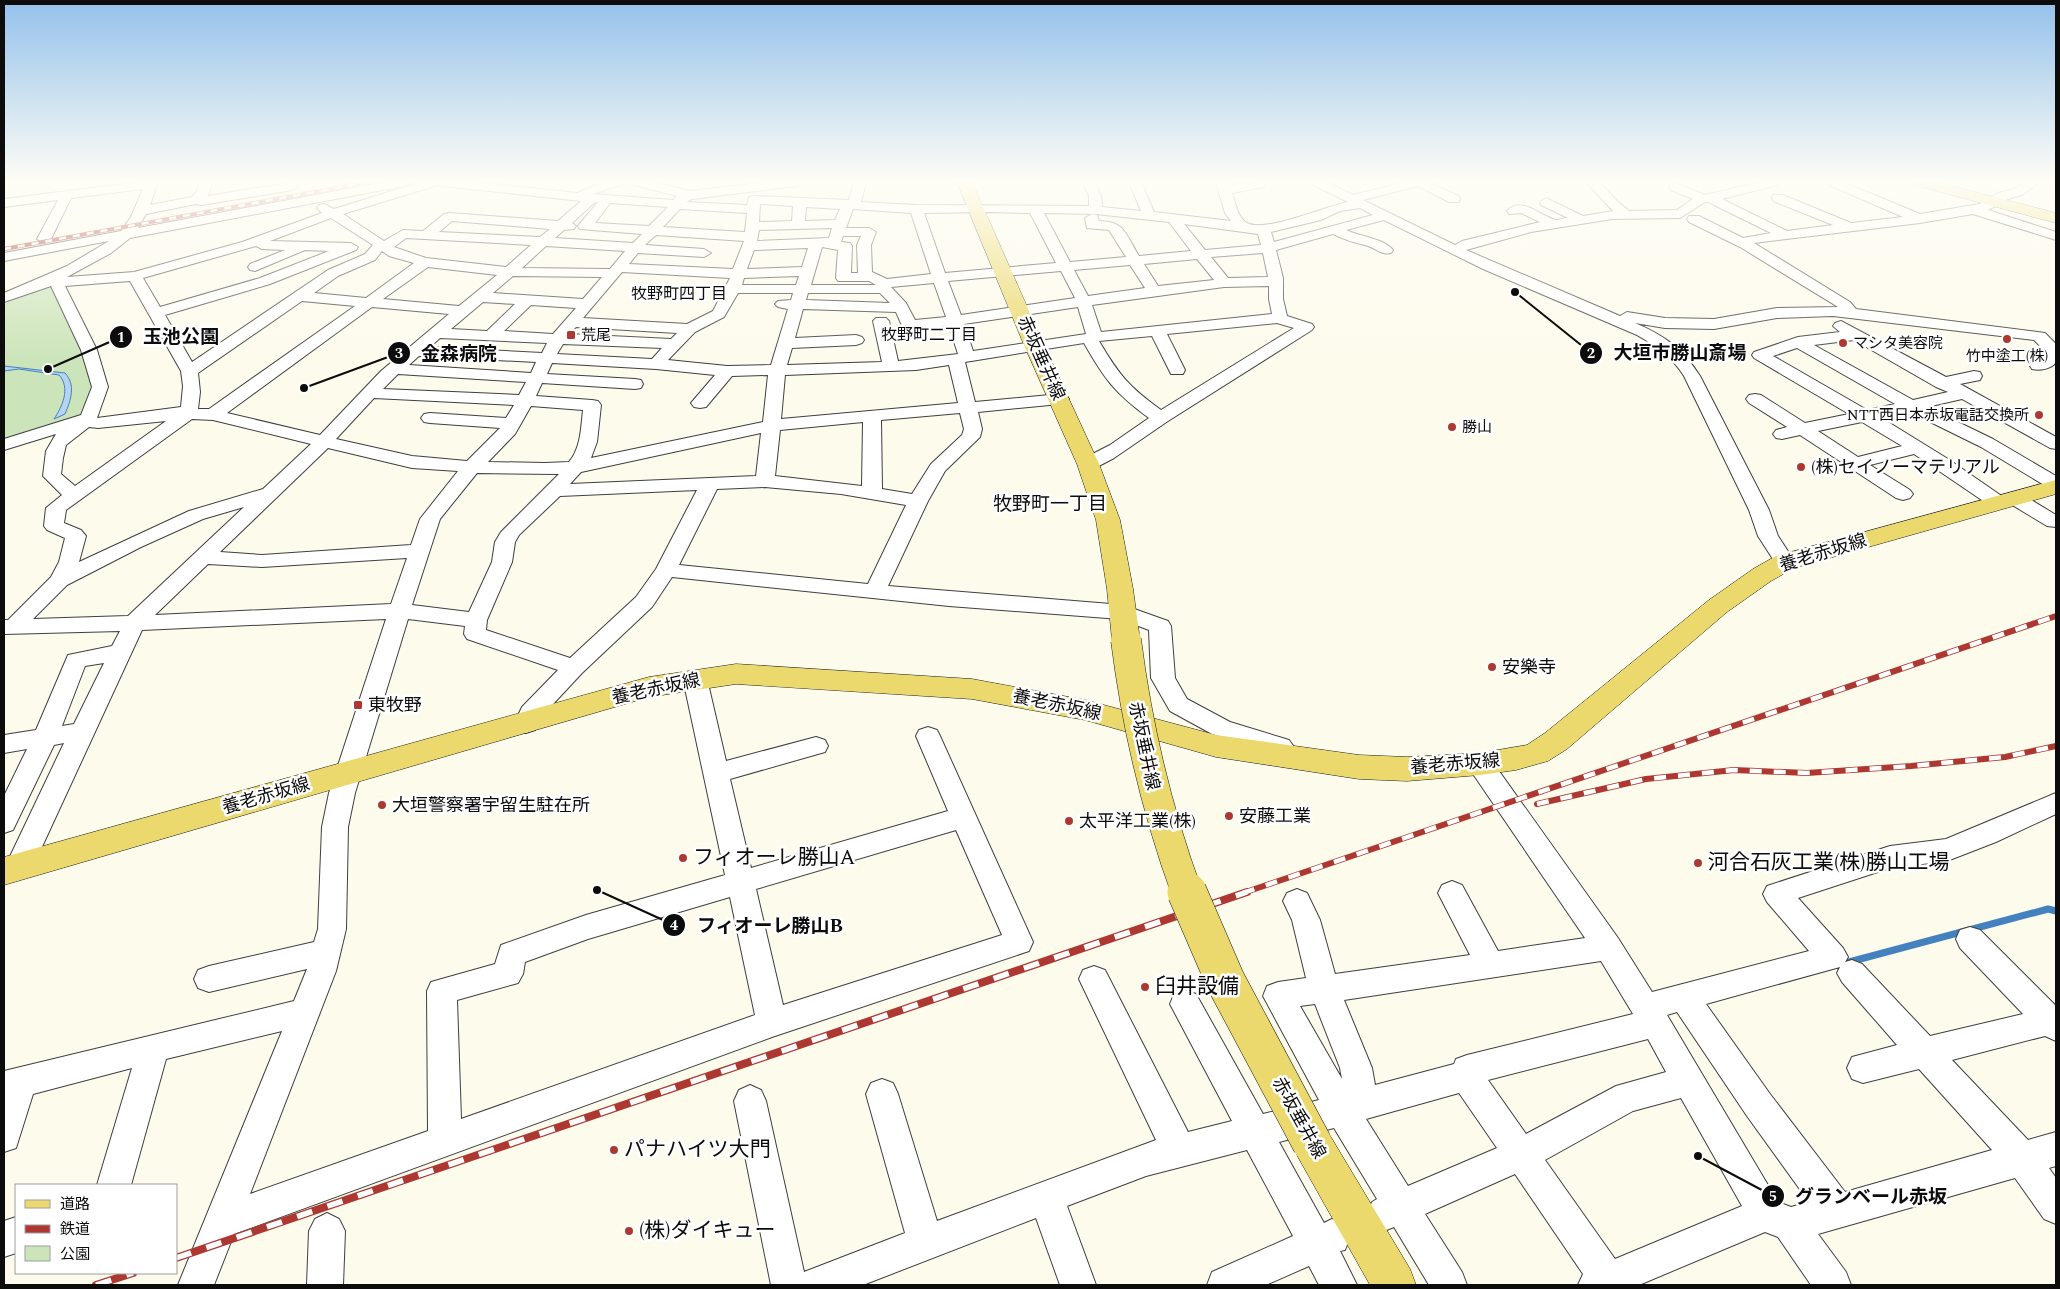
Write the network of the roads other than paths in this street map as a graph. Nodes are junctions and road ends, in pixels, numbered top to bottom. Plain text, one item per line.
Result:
1 (23, 242) edge
2 (84, 242) edge
3 (115, 242) edge
4 (255, 242) edge
5 (371, 242) edge
6 (389, 242) edge
7 (543, 242) edge
8 (545, 242) edge
9 (641, 242) edge
10 (707, 242) edge
11 (737, 242) edge
12 (745, 242) edge
13 (759, 242) edge
14 (781, 242) edge
15 (824, 242) edge
16 (834, 242) edge
17 (865, 242) edge
18 (928, 242) edge
19 (991, 242) edge
20 (1052, 242) edge
21 (1124, 242) edge
22 (1191, 242) edge
23 (1267, 242) edge
24 (1290, 242) edge
25 (1368, 242) edge
26 (1440, 242) edge
27 (1475, 242) edge
28 (1741, 242) edge
29 (1745, 244) joint
30 (4, 245) edge
31 (247, 245) junction
32 (307, 246) junction
33 (351, 247) junction
34 (379, 248) junction
35 (635, 248) junction
36 (1269, 248) junction
37 (814, 249) junction
38 (1386, 250) dead end
39 (1456, 250) junction
40 (704, 253) junction
41 (1200, 254) junction
42 (4, 256) edge
43 (1135, 260) junction
44 (425, 262) junction
45 (1064, 266) junction
46 (255, 268) dead end
47 (616, 271) junction
48 (807, 271) junction
49 (1004, 271) junction
50 (509, 272) junction
51 (697, 272) junction
52 (134, 276) junction
53 (869, 277) junction
54 (940, 277) junction
55 (51, 281) junction
56 (1276, 281) junction
57 (1224, 283) junction
58 (885, 286) junction
59 (733, 289) junction
60 (801, 289) junction
61 (1154, 291) junction
62 (300, 296) junction
63 (478, 297) junction
64 (4, 298) edge
65 (527, 300) junction
66 (370, 302) junction
67 (1084, 302) junction
68 (1879, 302) dead end
69 (587, 304) junction
70 (724, 304) junction
71 (742, 304) dead end
72 (770, 304) dead end
73 (462, 311) junction
74 (795, 312) junction
75 (1020, 312) junction
76 (156, 313) junction
77 (1850, 313) junction
78 (905, 315) junction
79 (1608, 316) junction
80 (1283, 319) junction
81 (1892, 320) junction
82 (881, 321) junction
83 (954, 321) junction
84 (572, 322) junction
85 (689, 329) junction
86 (1158, 331) junction
87 (436, 333) junction
88 (490, 336) junction
89 (1092, 337) junction
90 (1859, 337) junction
91 (557, 339) junction
92 (856, 340) dead end
93 (1950, 340) dead end
94 (1798, 342) junction
95 (786, 343) junction
96 (674, 344) junction
97 (1034, 345) junction
98 (2055, 346) edge
99 (415, 350) junction
100 (546, 358) junction
101 (961, 358) junction
102 (656, 364) junction
103 (891, 366) junction
104 (2038, 366) dead end
105 (394, 369) junction
106 (189, 370) junction
107 (1177, 370) dead end
108 (728, 371) junction
109 (777, 371) junction
110 (1974, 376) dead end
111 (535, 378) junction
112 (1942, 383) junction
113 (635, 384) dead end
114 (369, 393) junction
115 (1962, 394) junction
116 (1060, 399) junction
117 (524, 400) junction
118 (1754, 400) dead end
119 (700, 403) dead end
120 (1911, 406) junction
121 (968, 408) junction
122 (188, 412) junction
123 (213, 415) junction
124 (1865, 416) junction
125 (872, 417) junction
126 (430, 418) dead end
127 (1161, 418) junction
128 (88, 420) junction
129 (512, 424) junction
130 (772, 425) junction
131 (1803, 430) junction
132 (1782, 434) dead end
133 (324, 441) junction
134 (2056, 444) edge
135 (4, 445) edge
136 (1916, 448) junction
137 (1855, 463) junction
138 (1088, 464) junction
139 (472, 467) junction
140 (576, 467) junction
141 (765, 481) junction
142 (710, 484) junction
143 (2056, 486) edge
144 (555, 490) junction
145 (270, 492) junction
146 (872, 494) junction
147 (1903, 494) dead end
148 (74, 495) junction
149 (2008, 501) junction
150 (918, 502) junction
151 (2054, 522) dead end
152 (420, 551) junction
153 (202, 557) junction
154 (1785, 562) junction
155 (666, 570) junction
156 (60, 580) junction
157 (875, 591) junction
158 (401, 611) junction
159 (476, 620) junction
160 (135, 622) junction
161 (11, 624) edge
162 (1124, 626) junction
163 (119, 653) junction
164 (574, 667) junction
165 (695, 679) junction
166 (526, 724) junction
167 (83, 731) junction
168 (928, 736) dead end
169 (45, 737) junction
170 (4, 744) edge
171 (816, 746) dead end
172 (1290, 758) junction
173 (1480, 764) junction
174 (347, 773) junction
175 (716, 773) junction
176 (2056, 803) edge
177 (41, 817) junction
178 (964, 817) junction
179 (4, 823) edge
180 (12, 869) edge
181 (741, 882) junction
182 (1452, 893) dead end
183 (1297, 902) dead end
184 (1970, 939) dead end
185 (1608, 947) junction
186 (326, 952) junction
187 (1490, 965) junction
188 (1852, 973) dead end
189 (1094, 979) dead end
190 (209, 980) dead end
191 (1324, 989) junction
192 (1688, 1003) junction
193 (1185, 1004) dead end
194 (304, 1012) junction
195 (1650, 1015) junction
196 (772, 1023) junction
197 (2053, 1024) edge
198 (154, 1048) junction
199 (1924, 1052) junction
200 (1863, 1068) dead end
201 (1466, 1076) junction
202 (1689, 1081) junction
203 (12, 1084) edge
204 (882, 1094) dead end
205 (1349, 1099) junction
206 (750, 1101) dead end
207 (1251, 1124) junction
208 (4, 1136) edge
209 (445, 1141) junction
210 (1176, 1143) junction
211 (2056, 1149) edge
212 (1520, 1155) junction
213 (2022, 1159) junction
214 (114, 1184) edge
215 (1046, 1197) junction
216 (2056, 1207) edge
217 (1392, 1210) junction
218 (1837, 1210) junction
219 (1778, 1219) junction
220 (222, 1221) junction
221 (327, 1231) dead end
222 (1324, 1241) junction
223 (926, 1244) junction
224 (787, 1276) edge
225 (1605, 1283) edge
226 (196, 1285) edge
227 (325, 1285) edge
228 (818, 1285) edge
229 (1078, 1285) edge
230 (1225, 1285) edge
231 (1339, 1285) edge
232 (1394, 1285) edge
233 (1449, 1285) edge
234 (1833, 1285) edge

1 - 30 street
2 - 42 street
3 - 55 street
4 - 31 street
5 - 34 street
6 - 34 street
7 - 50 street
8 - 35 street
9 - 35 street
10 - 40 street
11 - 51 street
12 - 59 street
13 - 48 street
14 - 37 street
15 - 37 street
16 - 53 street
17 - 53 street
18 - 54 street
19 - 49 main road, 赤坂垂井線
20 - 45 street
21 - 43 street
22 - 41 street
23 - 36 street
24 - 36 street
25 - 38 street
26 - 39 street
27 - 39 street
28 - 29 street
29 - 77 street
31 - 32 street
31 - 52 street
32 - 33 street
32 - 46 street
33 - 34 street
33 - 76 street
34 - 44 street
34 - 62 street
35 - 40 street
35 - 47 street
36 - 41 street
36 - 56 street
37 - 48 street
39 - 79 street
40 - 51 street
41 - 43 street
41 - 57 street
43 - 45 street
43 - 61 street
44 - 50 street
44 - 66 street
45 - 49 street
45 - 67 street
47 - 50 street
47 - 51 street
47 - 69 street
48 - 60 street
49 - 54 street
49 - 75 main road, 赤坂垂井線
50 - 63 street
52 - 55 street
52 - 76 street
53 - 58 street
54 - 58 street
54 - 83 street
55 - 64 street
55 - 128 street
56 - 57 street
56 - 80 street
57 - 61 street
58 - 60 street
58 - 78 street
59 - 60 street
59 - 70 street
60 - 74 street
61 - 67 street
62 - 66 street
62 - 106 street
63 - 65 street
63 - 73 street
65 - 69 street
65 - 88 street
66 - 73 street
66 - 123 street
67 - 75 street
67 - 89 street
68 - 81 street
69 - 84 street
70 - 71 street
70 - 85 street
72 - 74 street
73 - 87 street
74 - 78 street
74 - 82 street
74 - 95 street
75 - 83 street
75 - 97 main road, 赤坂垂井線
76 - 106 street
77 - 79 street
77 - 81 street
77 - 90 street
78 - 82 street
78 - 83 street
79 - 154 street
80 - 86 street
80 - 127 street
81 - 98 street
82 - 103 street
83 - 101 street
84 - 85 street
84 - 91 street
85 - 96 street
86 - 89 street
86 - 107 street
87 - 88 street
87 - 99 street
88 - 91 street
89 - 97 street
89 - 127 street
90 - 93 street
90 - 94 street
90 - 112 street
91 - 96 street
91 - 100 street
92 - 95 street
94 - 120 street
94 - 124 street
95 - 109 street
96 - 102 street
97 - 101 street
97 - 116 main road, 赤坂垂井線
98 - 104 street
99 - 100 street
99 - 105 street
100 - 102 street
100 - 111 street
101 - 103 street
101 - 121 street
102 - 108 street
103 - 109 street
105 - 111 street
105 - 114 street
106 - 122 street
108 - 109 street
108 - 119 street
109 - 130 street
110 - 112 street
111 - 113 street
111 - 117 street
112 - 115 street
114 - 117 street
114 - 133 street
115 - 120 street
115 - 134 street
116 - 121 street
116 - 138 main road, 赤坂垂井線
117 - 129 street
117 - 140 street
118 - 131 street
120 - 124 street
120 - 143 street
121 - 125 street
121 - 150 street
122 - 123 street
122 - 128 street
122 - 148 street
123 - 133 street
124 - 131 street
124 - 136 street
125 - 130 street
125 - 146 street
126 - 129 street
127 - 138 street
128 - 135 street
128 - 148 street
129 - 139 street
130 - 140 street
130 - 141 street
131 - 132 street
131 - 137 street
133 - 139 street
133 - 145 street
136 - 137 street
136 - 149 street
137 - 147 street
138 - 162 main road, 赤坂垂井線
139 - 140 street
139 - 152 street
140 - 144 street
141 - 142 street
141 - 146 street
142 - 144 street
142 - 155 street
143 - 149 main road, 養老赤坂線
144 - 159 street
145 - 153 street
145 - 156 street
146 - 150 street
148 - 156 street
149 - 151 street
149 - 154 main road, 養老赤坂線
150 - 157 street
152 - 153 street
152 - 158 street
153 - 160 street
154 - 173 main road, 養老赤坂線
155 - 157 street
155 - 164 street
156 - 161 street
157 - 162 street
158 - 159 street
158 - 160 street
158 - 174 street
159 - 164 street
160 - 161 street
160 - 163 street
162 - 172 street
162 - 232 main road, 赤坂垂井線, bridge
163 - 167 street
163 - 169 street
164 - 166 street
165 - 166 main road, 養老赤坂線
165 - 172 main road, 養老赤坂線
165 - 175 street
166 - 174 main road, 養老赤坂線
167 - 169 street
167 - 177 street
168 - 178 street
169 - 170 street
169 - 179 street
171 - 175 street
172 - 173 main road, 養老赤坂線
173 - 185 street
174 - 180 main road, 養老赤坂線
174 - 186 street
175 - 181 street
176 - 192 street
177 - 179 street
177 - 180 street
178 - 181 street
178 - 196 street
181 - 196 street
181 - 209 street
182 - 187 street
183 - 191 street
184 - 197 street
185 - 187 street
185 - 195 street
186 - 190 street
186 - 194 street
187 - 191 street
188 - 199 street
189 - 210 street
191 - 205 street
191 - 205 street
192 - 195 street
192 - 218 street
193 - 207 street
194 - 198 street
194 - 220 street
195 - 201 street
195 - 202 street
196 - 209 street
197 - 199 street
198 - 203 street
198 - 214 street
199 - 200 street
199 - 213 street
201 - 205 street
201 - 212 street
202 - 212 street
202 - 219 street
203 - 208 street
204 - 223 street
205 - 207 street
205 - 217 street
206 - 224 street
207 - 210 street
207 - 222 street
209 - 220 street
210 - 215 street
211 - 213 street
212 - 217 street
212 - 225 street
213 - 216 street
213 - 218 street
215 - 223 street
215 - 229 street
217 - 233 street
218 - 219 street
219 - 225 street
219 - 234 street
220 - 226 street
221 - 227 street
222 - 230 street
222 - 231 street
223 - 228 street

